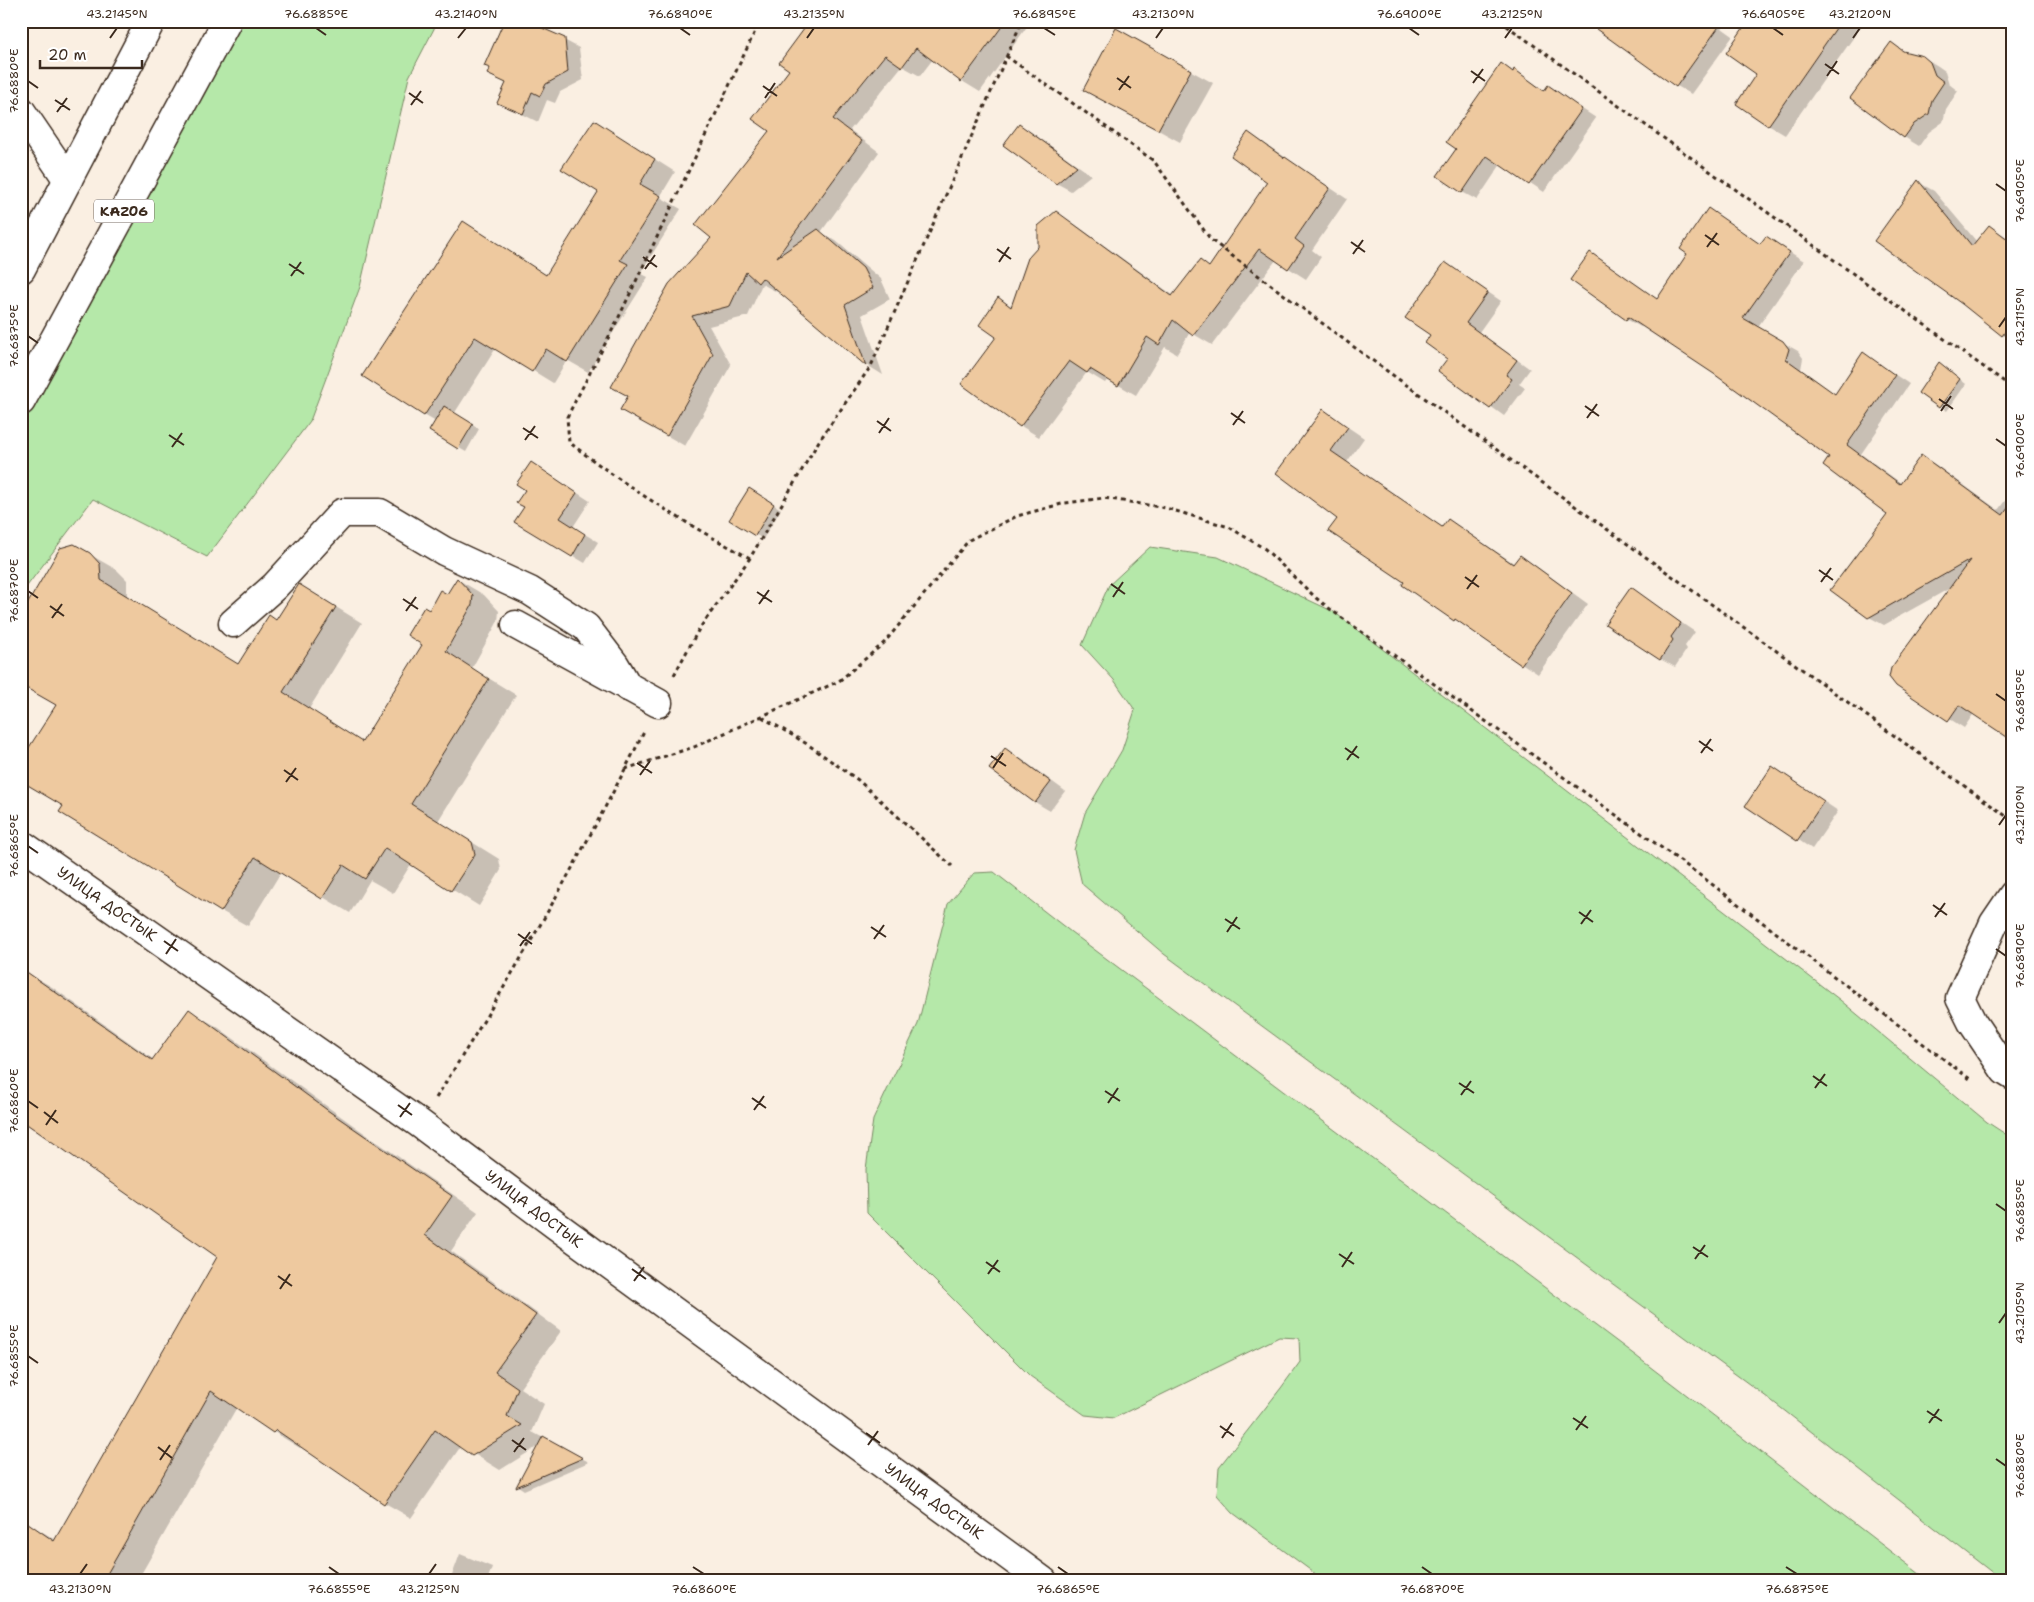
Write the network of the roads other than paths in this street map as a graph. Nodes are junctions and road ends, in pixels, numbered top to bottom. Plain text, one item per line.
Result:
1 (151, 21) edge
2 (227, 21) edge
3 (21, 111) edge
4 (68, 180) junction
5 (21, 268) edge
6 (21, 401) edge
7 (233, 623) dead end
8 (516, 626) dead end
9 (628, 687) junction
10 (658, 704) road end
11 (21, 844) edge
12 (2013, 895) edge
13 (2013, 1076) edge
14 (1043, 1581) edge

1 - 4 main road
2 - 6 main road, KАZ06
3 - 4 main road
4 - 5 main road
7 - 9 main road
8 - 9 main road
9 - 10 main road
11 - 14 main road, УЛИЦА ДОСТЫК
12 - 13 main road

